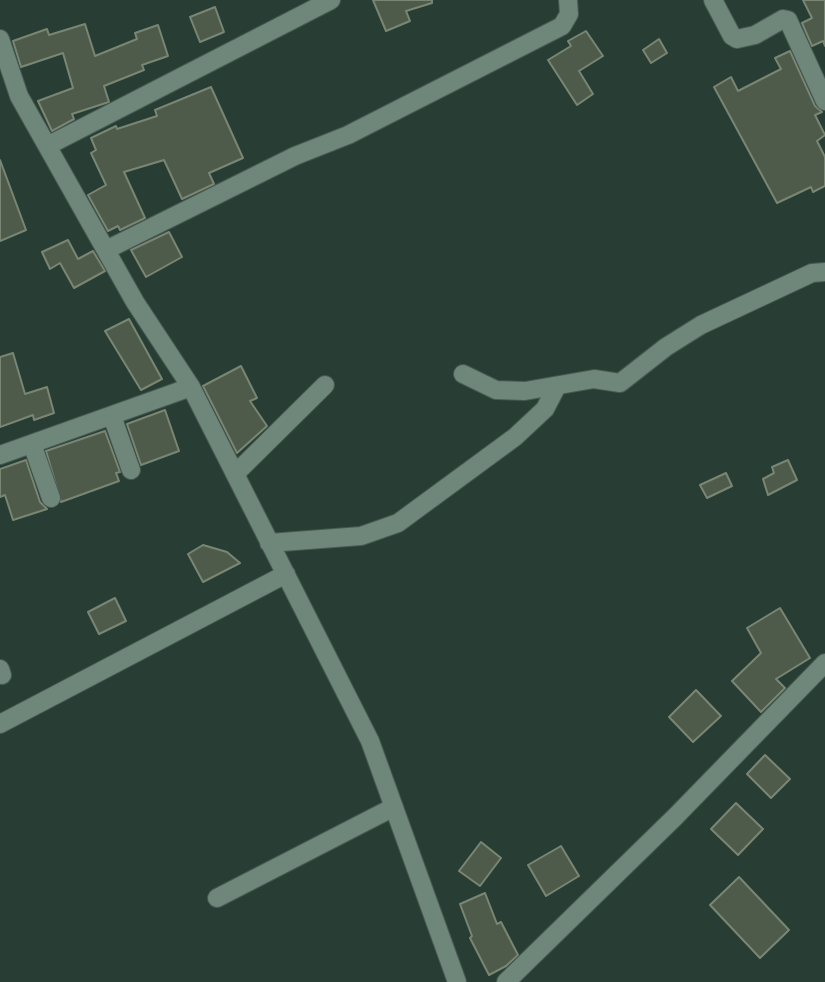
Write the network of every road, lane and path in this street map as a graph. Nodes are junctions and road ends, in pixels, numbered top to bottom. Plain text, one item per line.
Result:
1 (331, 0) edge
2 (568, 0) edge
3 (713, 0) edge
4 (0, 39) edge
5 (818, 69) edge
6 (825, 101) edge
7 (47, 146) junction
8 (106, 250) junction
9 (825, 272) edge
10 (463, 374) dead end
11 (325, 385) dead end
12 (557, 386) junction
13 (191, 387) junction
14 (112, 416) junction
15 (32, 444) junction
16 (0, 455) edge
17 (131, 470) dead end
18 (235, 474) junction
19 (51, 498) dead end
20 (269, 543) junction
21 (285, 574) junction
22 (825, 663) edge
23 (0, 724) edge
24 (394, 807) junction
25 (218, 898) dead end
26 (457, 982) edge
27 (506, 982) edge

1 - 7 street
2 - 8 street
3 - 5 street
4 - 7 street
5 - 6 street
7 - 8 street
8 - 13 street
9 - 12 street
10 - 12 street
11 - 18 street
12 - 20 street
13 - 14 street
13 - 18 street
14 - 15 street
14 - 17 street
15 - 16 street
15 - 19 street
18 - 20 street
20 - 21 street
21 - 23 street
21 - 24 street
22 - 27 street
24 - 25 street
24 - 26 street

